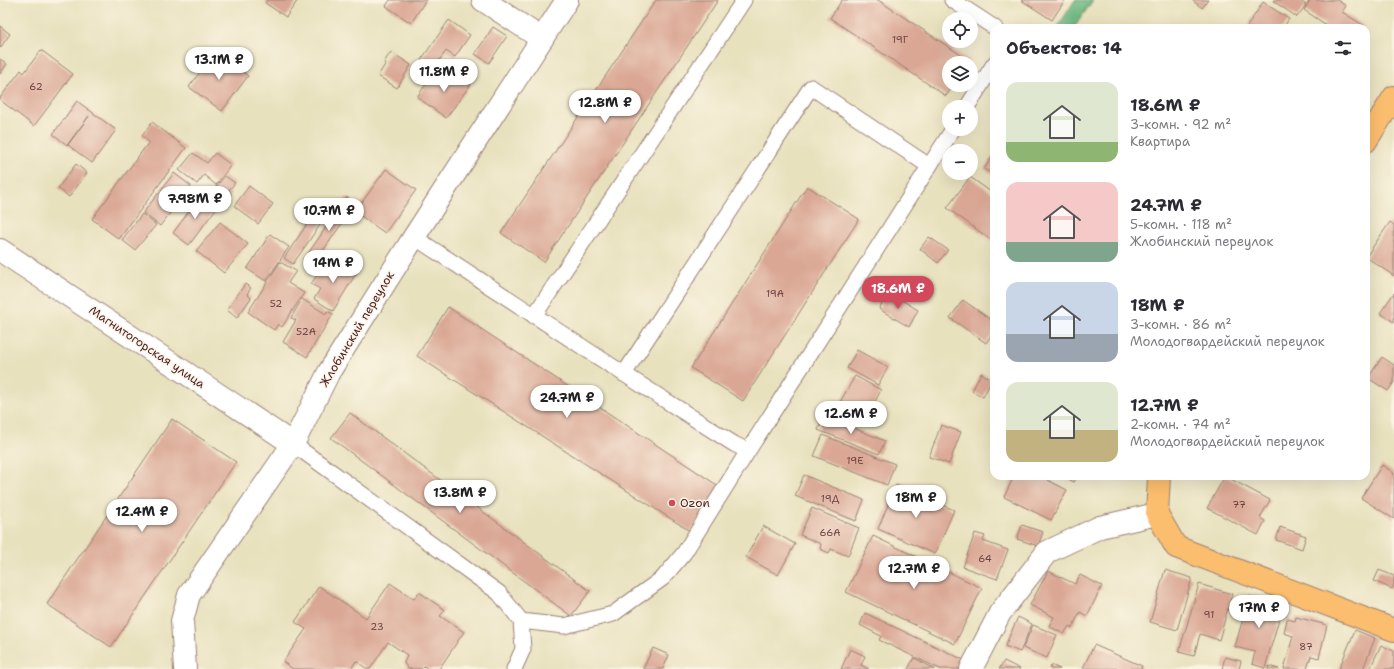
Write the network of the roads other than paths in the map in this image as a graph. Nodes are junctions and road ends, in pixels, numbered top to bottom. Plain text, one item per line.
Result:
1 (483, 0) edge
2 (567, 0) edge
3 (744, 0) edge
4 (952, 0) edge
5 (990, 25) edge
6 (542, 39) junction
7 (990, 70) edge
8 (1394, 97) edge
9 (971, 100) edge
10 (1370, 135) edge
11 (948, 136) edge
12 (929, 166) junction
13 (414, 237) junction
14 (0, 250) edge
15 (534, 316) junction
16 (624, 374) junction
17 (294, 444) junction
18 (748, 451) junction
19 (1159, 480) edge
20 (1157, 514) junction
21 (521, 621) junction
22 (1394, 630) edge
23 (186, 669) edge
24 (514, 669) edge
25 (971, 669) edge

1 - 6 street
2 - 6 street, Жлобинский переулок
3 - 15 lane
4 - 5 lane
6 - 13 street, Жлобинский переулок
7 - 9 lane
8 - 10 main road
11 - 12 lane
12 - 16 lane
12 - 18 lane
13 - 15 lane
13 - 17 street, Жлобинский переулок
14 - 17 street, Магнитогорская улица
15 - 16 lane
16 - 18 lane
17 - 21 lane
17 - 23 street, Жлобинский переулок
18 - 21 lane
19 - 20 main road
20 - 22 main road
20 - 25 street
21 - 24 lane

